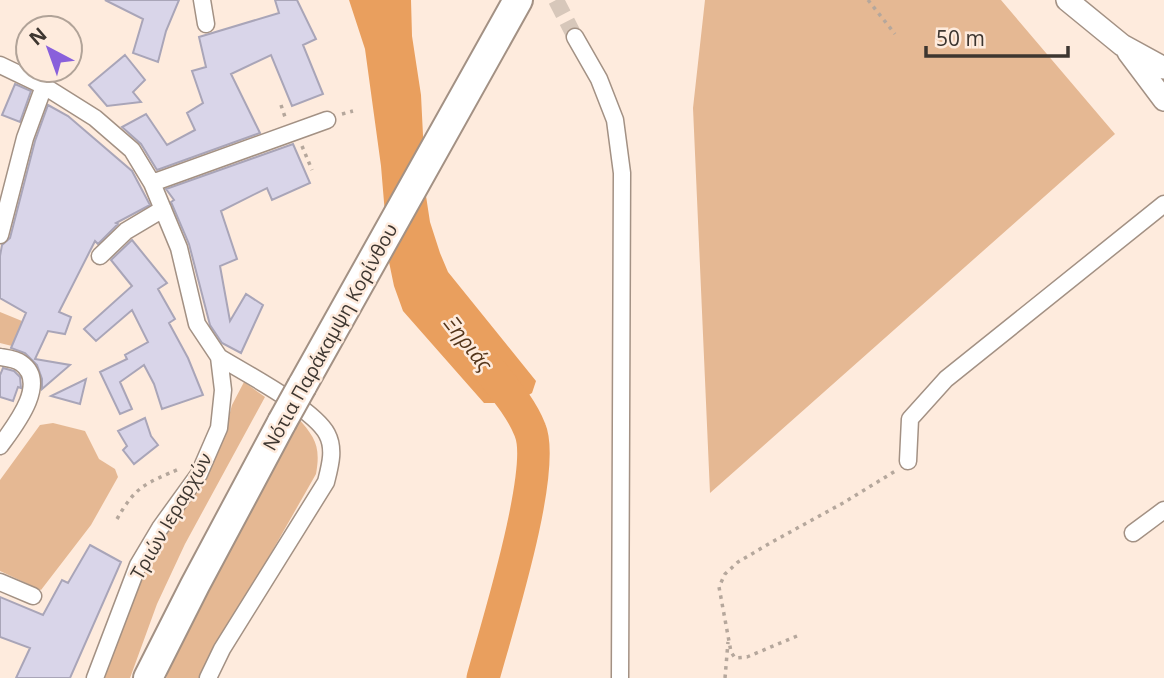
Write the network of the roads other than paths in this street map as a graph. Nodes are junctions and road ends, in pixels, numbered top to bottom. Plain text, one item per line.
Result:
1 (202, 0) edge
2 (518, 0) edge
3 (1068, 0) edge
4 (206, 24) dead end
5 (575, 37) tunnel mouth
6 (1122, 45) junction
7 (0, 65) edge
8 (1164, 68) edge
9 (44, 86) junction
10 (1164, 100) edge
11 (327, 120) dead end
12 (152, 183) junction
13 (1164, 204) edge
14 (163, 209) junction
15 (0, 235) edge
16 (100, 256) dead end
17 (0, 357) edge
18 (219, 357) junction
19 (0, 446) edge
20 (908, 461) road end
21 (1164, 510) edge
22 (1133, 533) dead end
23 (0, 582) edge
24 (33, 596) dead end
25 (95, 678) edge
26 (148, 678) edge
27 (208, 678) edge
28 (620, 678) edge

1 - 4 street
2 - 26 highway, Νότια Παράκαμψη Κορίνθου, bridge
3 - 6 main road
5 - 28 street
6 - 8 main road
6 - 10 main road
7 - 9 street, Τριών Ιεραρχών
9 - 12 street, Τριών Ιεραρχών
9 - 15 street
11 - 12 street
12 - 14 street, Τριών Ιεραρχών
13 - 20 street
14 - 16 street
14 - 18 street, Τριών Ιεραρχών
17 - 19 street
18 - 25 street, Τριών Ιεραρχών
18 - 27 street
21 - 22 street
23 - 24 street

